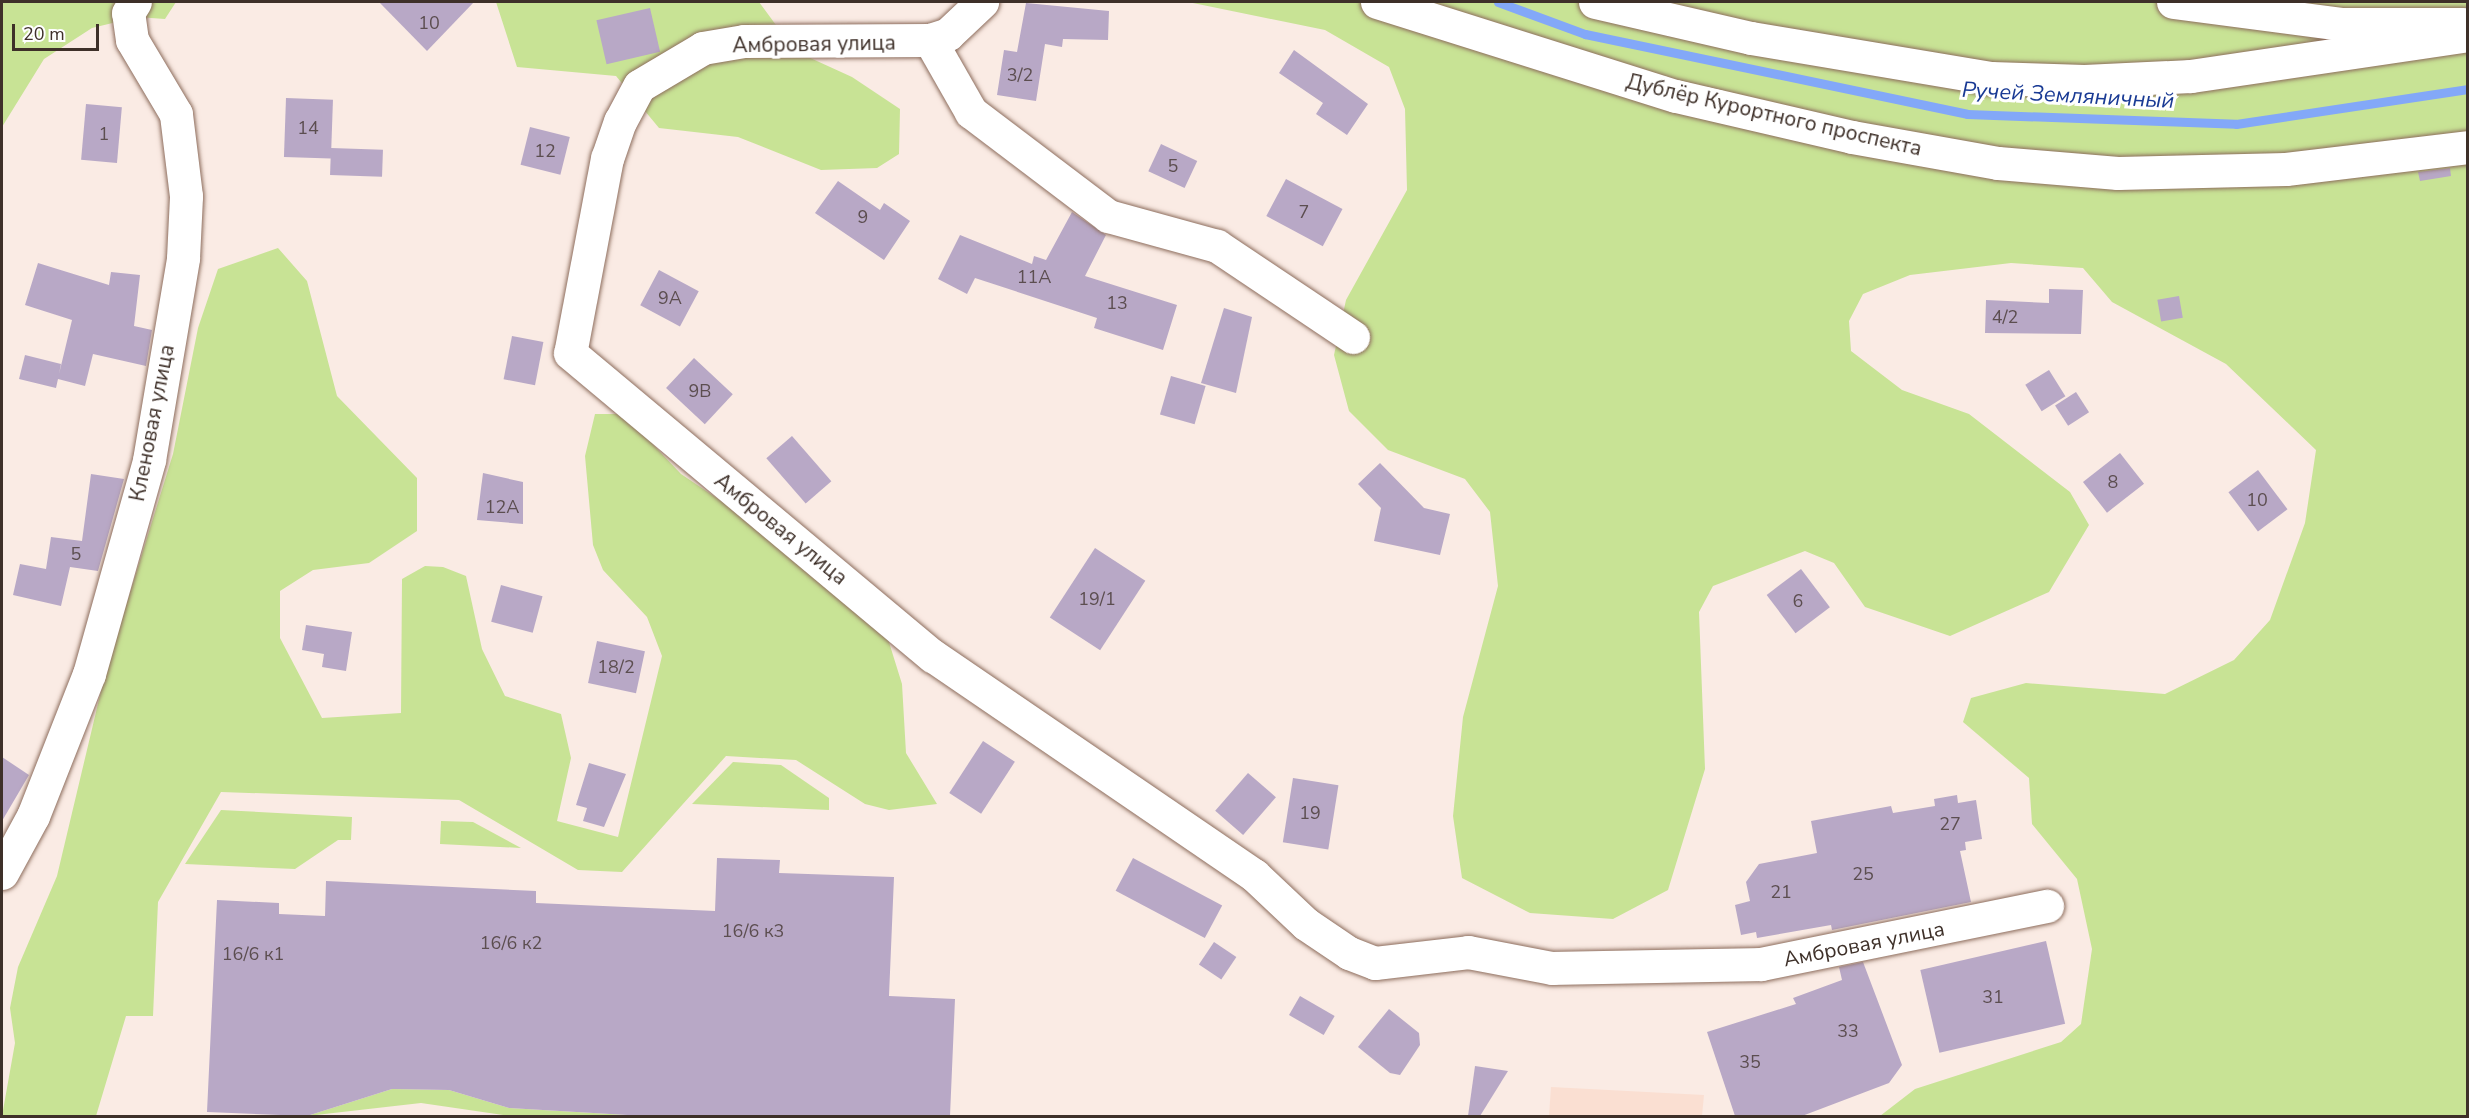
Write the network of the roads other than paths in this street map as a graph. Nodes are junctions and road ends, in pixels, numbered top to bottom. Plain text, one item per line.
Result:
1 (135, 2) edge
2 (982, 2) edge
3 (1377, 2) edge
4 (1595, 2) edge
5 (2173, 2) edge
6 (2468, 24) edge
7 (2468, 35) edge
8 (930, 40) junction
9 (2468, 147) edge
10 (1353, 337) dead end
11 (2, 873) edge
12 (2047, 906) dead end

1 - 11 street, Кленовая улица
2 - 8 street
3 - 9 street, Дублёр Курортного проспекта
4 - 7 street
5 - 6 street
8 - 10 street
8 - 12 street, Амбровая улица

